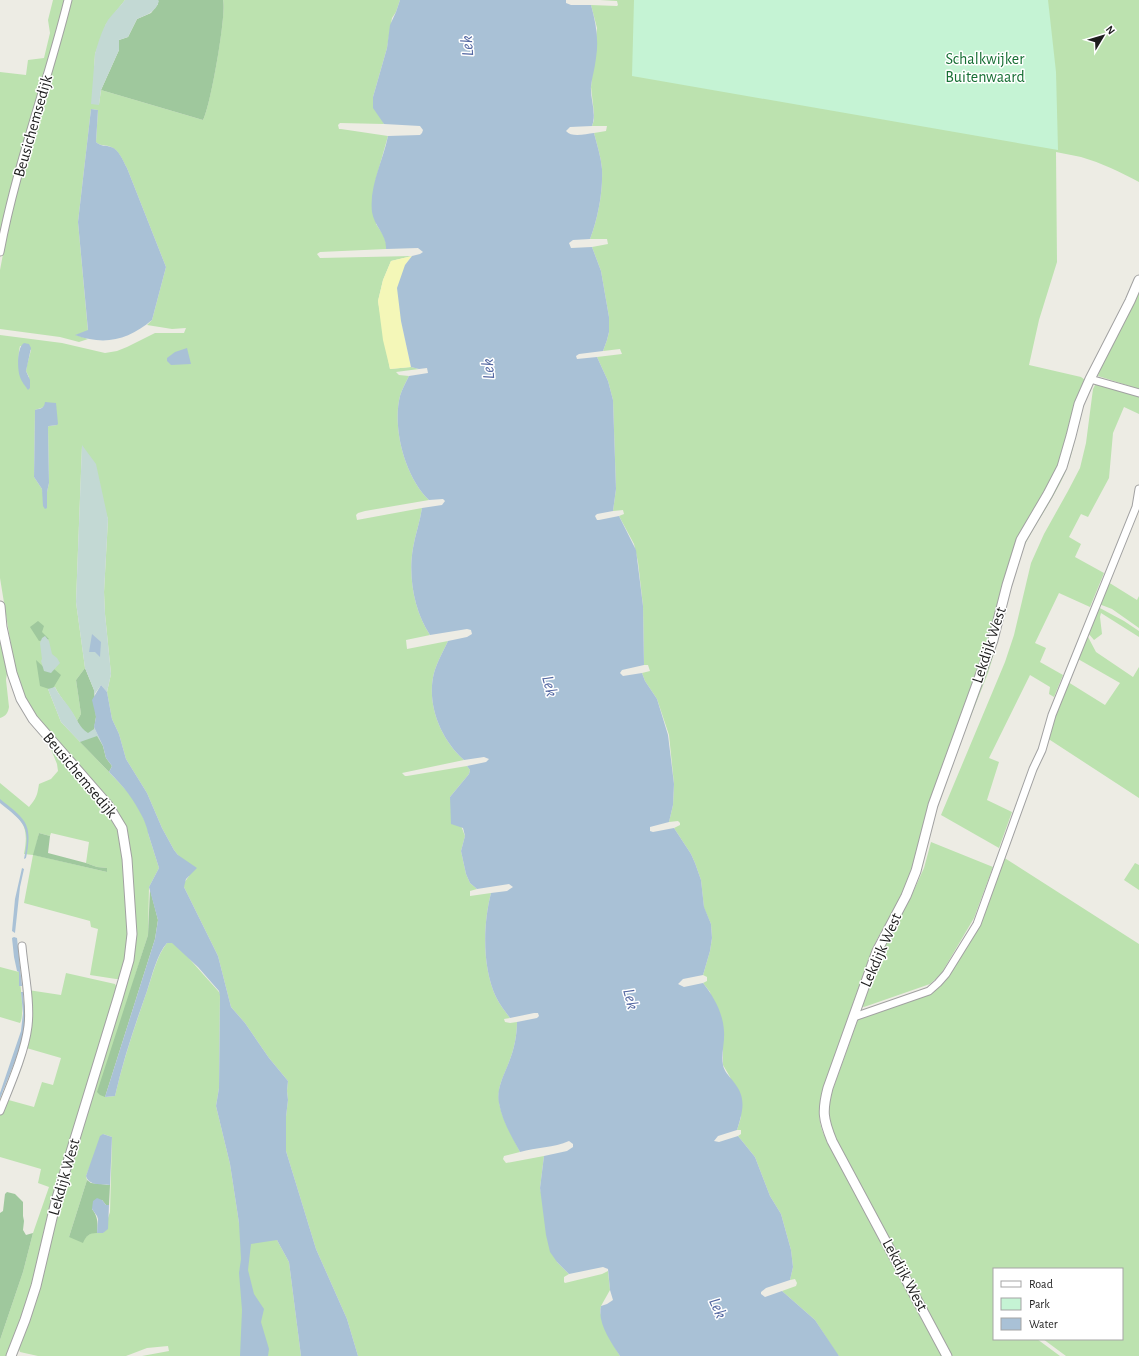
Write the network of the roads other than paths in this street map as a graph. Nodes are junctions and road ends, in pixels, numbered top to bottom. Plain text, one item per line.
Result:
1 (68, 0) edge
2 (0, 252) edge
3 (1139, 280) edge
4 (1090, 379) junction
5 (1139, 393) edge
6 (1139, 490) edge
7 (0, 606) edge
8 (22, 946) dead end
9 (118, 998) joint
10 (854, 1017) junction
11 (0, 1111) edge
12 (11, 1356) edge
13 (948, 1356) edge

1 - 2 street, Beusichemsedijk
3 - 4 street, Lekdijk West
4 - 5 street
4 - 10 street, Lekdijk West
6 - 10 street, Lekdijk West
7 - 9 street, Beusichemsedijk
8 - 11 street
9 - 12 street, Lekdijk West
10 - 13 street, Lekdijk West

